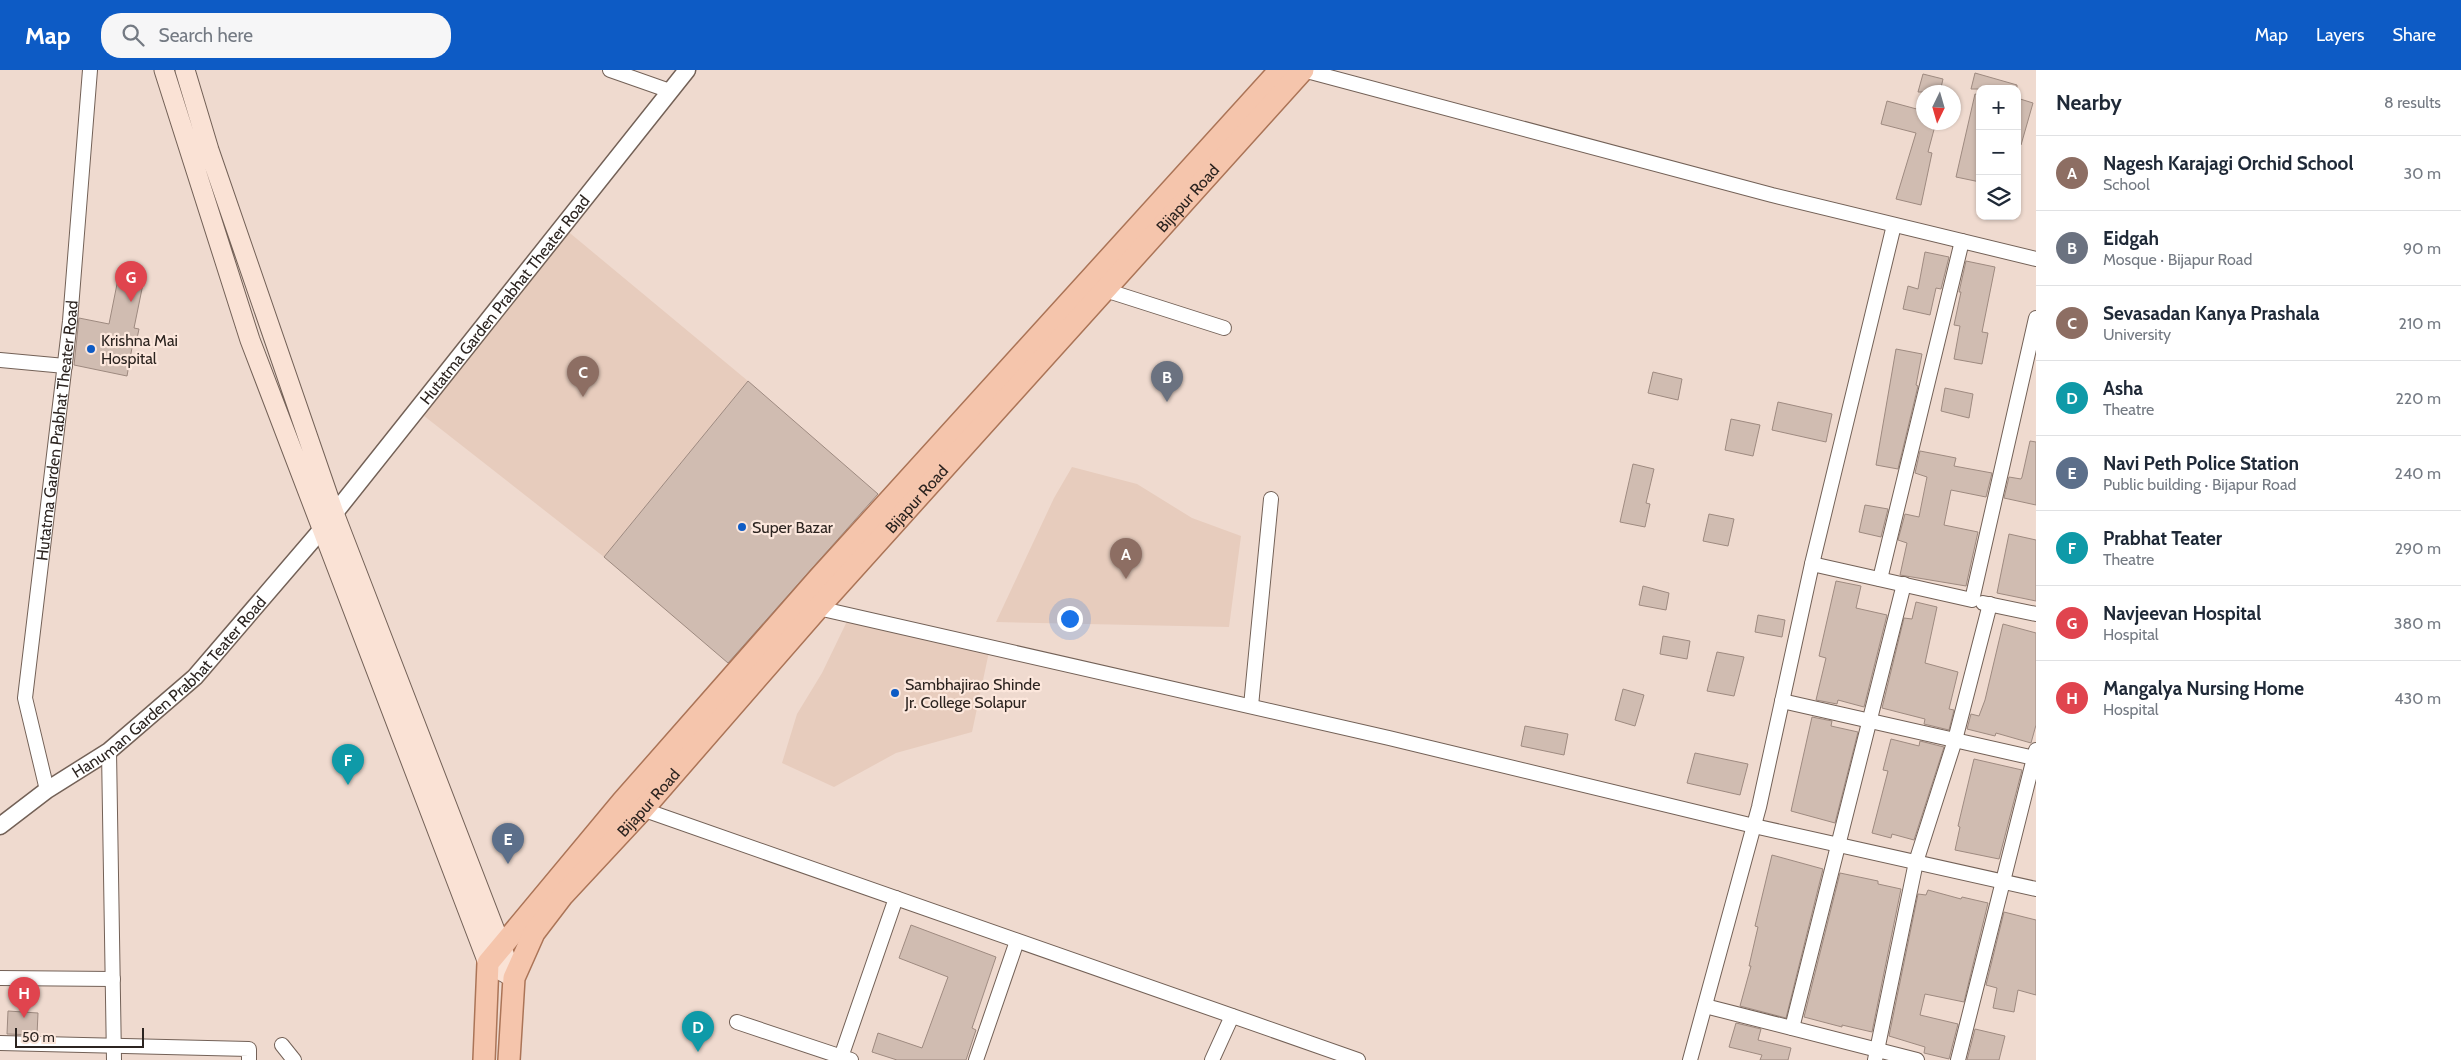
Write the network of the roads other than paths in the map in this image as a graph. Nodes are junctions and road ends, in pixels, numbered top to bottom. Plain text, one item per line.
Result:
1 (90, 70) edge
2 (164, 70) edge
3 (185, 70) edge
4 (610, 70) edge
5 (687, 70) edge
6 (1280, 70) edge
7 (1303, 70) edge
8 (670, 91) junction
9 (1894, 225) junction
10 (1962, 241) junction
11 (2036, 259) edge
12 (1105, 290) junction
13 (2036, 318) edge
14 (1224, 328) dead end
15 (0, 360) edge
16 (65, 366) junction
17 (1271, 499) dead end
18 (334, 513) junction
19 (322, 529) junction
20 (1812, 564) junction
21 (1880, 579) junction
22 (1904, 584) junction
23 (1972, 600) junction
24 (811, 602) junction
25 (1990, 604) junction
26 (2036, 614) edge
27 (1782, 700) junction
28 (1251, 706) junction
29 (1870, 721) junction
30 (1955, 740) junction
31 (109, 751) junction
32 (2035, 754) edge
33 (47, 790) junction
34 (622, 802) junction
35 (643, 810) junction
36 (0, 826) edge
37 (1754, 826) junction
38 (1838, 844) junction
39 (1916, 862) junction
40 (2003, 882) junction
41 (2036, 889) edge
42 (896, 898) junction
43 (1016, 941) junction
44 (494, 955) junction
45 (0, 978) edge
46 (514, 978) junction
47 (113, 979) junction
48 (1705, 1006) junction
49 (1232, 1016) junction
50 (737, 1022) dead end
51 (1792, 1028) junction
52 (0, 1043) edge
53 (282, 1045) dead end
54 (114, 1046) junction
55 (1876, 1055) edge
56 (1332, 1056) edge
57 (844, 1059) edge
58 (114, 1060) edge
59 (249, 1060) edge
60 (294, 1060) edge
61 (484, 1060) edge
62 (508, 1060) edge
63 (976, 1060) edge
64 (1212, 1060) edge
65 (1358, 1060) edge
66 (1690, 1060) edge
67 (1917, 1060) edge
68 (1958, 1060) edge

1 - 16 street, Hutatma Garden Prabhat Theater Road
2 - 19 main road
3 - 18 main road
4 - 8 street
5 - 8 street, Hutatma Garden Prabhat Theater Road
6 - 24 main road
7 - 9 street
7 - 12 main road, Bijapur Road
8 - 18 street, Hutatma Garden Prabhat Theater Road
9 - 10 street
9 - 20 street
10 - 11 street
10 - 21 street
12 - 14 street
12 - 24 main road, Bijapur Road
13 - 23 street
15 - 16 street
16 - 33 street, Hutatma Garden Prabhat Theater Road
17 - 28 street
18 - 19 street, Hutatma Garden Prabhat Theater Road
18 - 44 main road
19 - 31 street, Hanuman Garden Prabhat Teater Road
19 - 44 main road
20 - 21 street
20 - 27 street
21 - 22 street
22 - 23 street
22 - 29 street
23 - 25 street
24 - 28 street
24 - 34 main road
24 - 35 main road, Bijapur Road
25 - 26 street
25 - 30 street
27 - 29 street
27 - 37 street
28 - 37 street
29 - 30 street
29 - 38 street
30 - 32 street
30 - 39 street
31 - 33 street, Hanuman Garden Prabhat Teater Road
31 - 47 street
32 - 40 street
33 - 36 street, Hanuman Garden Prabhat Teater Road
34 - 35 street
34 - 44 main road
35 - 42 street
35 - 46 main road, Bijapur Road
37 - 38 street
37 - 48 street
38 - 39 street
38 - 51 street
39 - 40 street
39 - 55 street
40 - 41 street
40 - 68 street
42 - 43 street
42 - 57 street
43 - 49 street
43 - 63 street
44 - 46 main road
44 - 61 main road
45 - 47 street
46 - 62 main road, Bijapur Road
47 - 54 street
48 - 51 street
48 - 66 street
49 - 56 street
49 - 64 street
50 - 57 street
51 - 55 street
52 - 54 street
53 - 60 street
54 - 58 street
54 - 59 street
55 - 67 street
56 - 65 street

